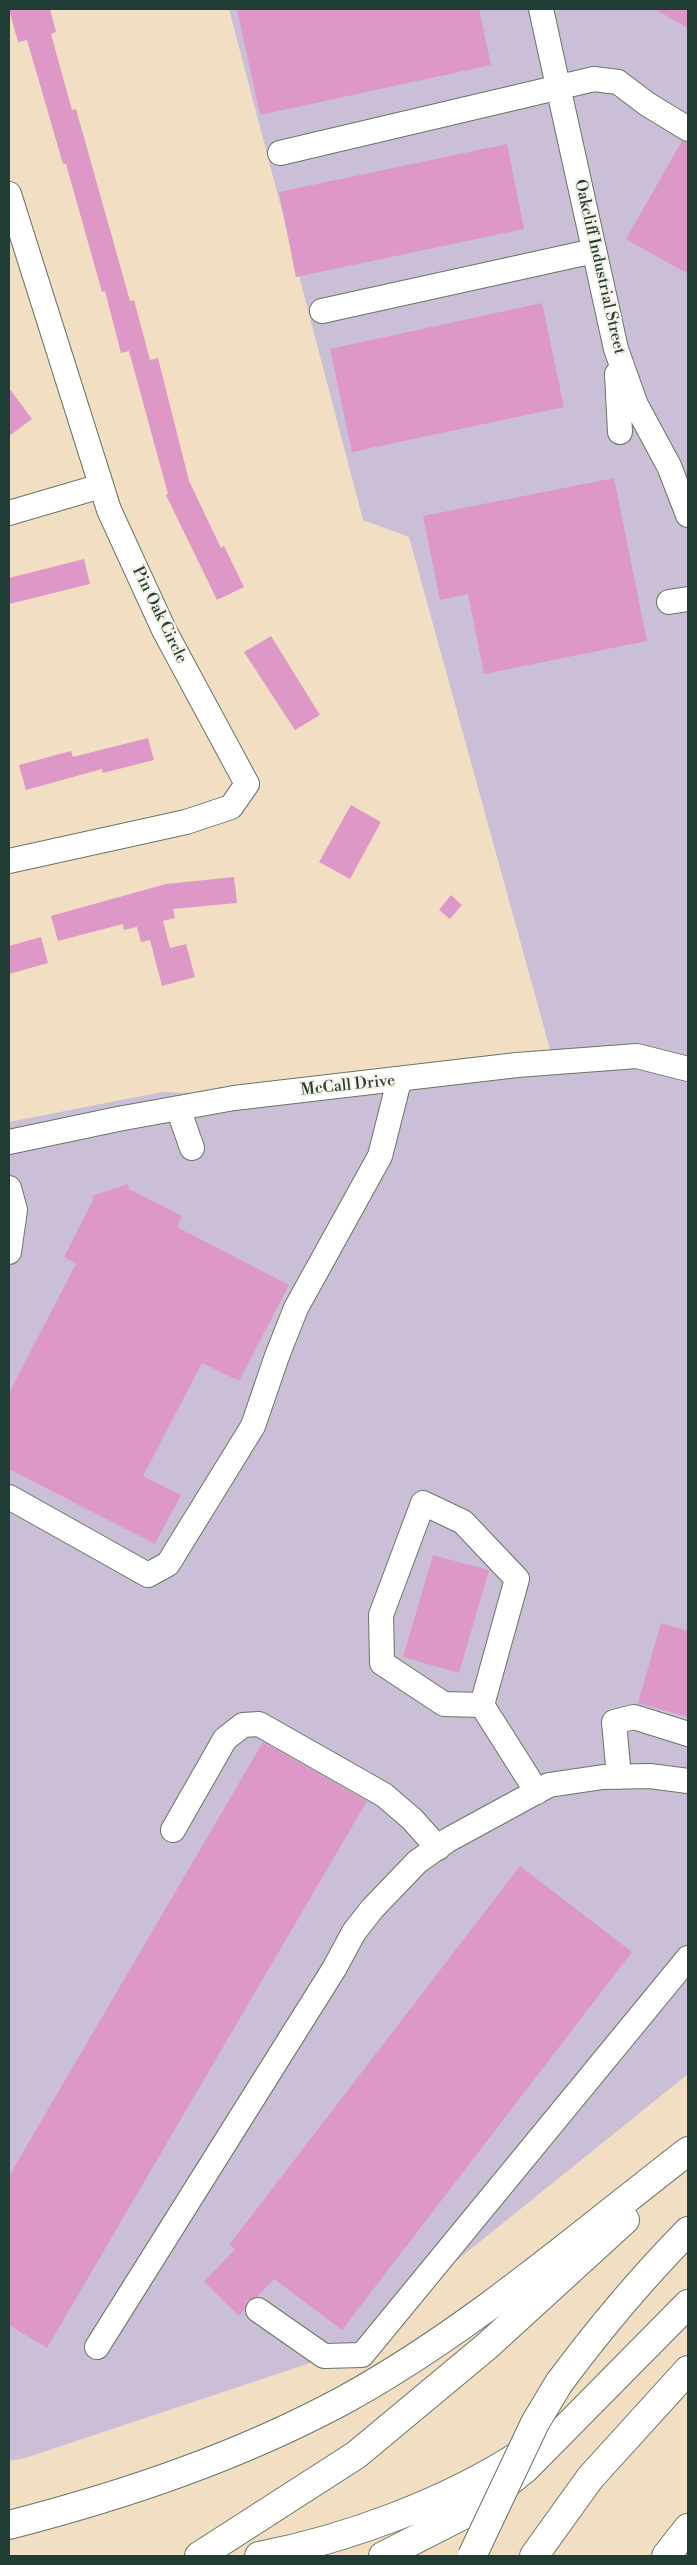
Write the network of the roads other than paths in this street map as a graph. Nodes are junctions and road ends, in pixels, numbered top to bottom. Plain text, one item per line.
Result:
1 (541, 9) edge
2 (557, 87) junction
3 (688, 129) edge
4 (280, 153) dead end
5 (11, 208) edge
6 (594, 250) junction
7 (322, 311) dead end
8 (616, 349) junction
9 (620, 432) dead end
10 (101, 486) junction
11 (9, 513) edge
12 (688, 515) edge
13 (9, 861) edge
14 (688, 1069) edge
15 (399, 1081) junction
16 (178, 1108) junction
17 (9, 1142) edge
18 (192, 1148) dead end
19 (9, 1188) edge
20 (9, 1252) edge
21 (9, 1497) edge
22 (482, 1705) junction
23 (688, 1734) edge
24 (619, 1777) junction
25 (688, 1781) edge
26 (537, 1792) junction
27 (173, 1830) dead end
28 (443, 1844) junction
29 (688, 1958) edge
30 (688, 2151) edge
31 (688, 2162) edge
32 (688, 2231) edge
33 (688, 2304) edge
34 (258, 2310) dead end
35 (97, 2347) dead end
36 (688, 2370) edge
37 (570, 2421) junction
38 (9, 2525) edge
39 (688, 2528) edge
40 (199, 2556) edge
41 (259, 2556) edge
42 (383, 2556) edge
43 (472, 2556) edge
44 (534, 2556) edge
45 (666, 2556) edge

1 - 2 street, Oakcliff Industrial Street
2 - 3 street
2 - 4 street
2 - 6 street, Oakcliff Industrial Street
5 - 10 street, Pin Oak Circle
6 - 7 street
6 - 8 street, Oakcliff Industrial Street
8 - 9 street
8 - 12 street, Oakcliff Industrial Street
10 - 11 street
10 - 13 street, Pin Oak Circle
14 - 15 street, McCall Drive
15 - 16 street, McCall Drive
15 - 21 street
16 - 17 street, McCall Drive
16 - 18 street
19 - 20 street
22 - 22 street
22 - 26 street
23 - 24 street
24 - 25 street
24 - 26 street
26 - 28 street
27 - 28 street
28 - 35 street
29 - 34 street
30 - 38 highway
31 - 40 highway
32 - 43 highway, bridge
33 - 37 highway
36 - 44 highway
37 - 41 highway
37 - 42 highway
39 - 45 highway

